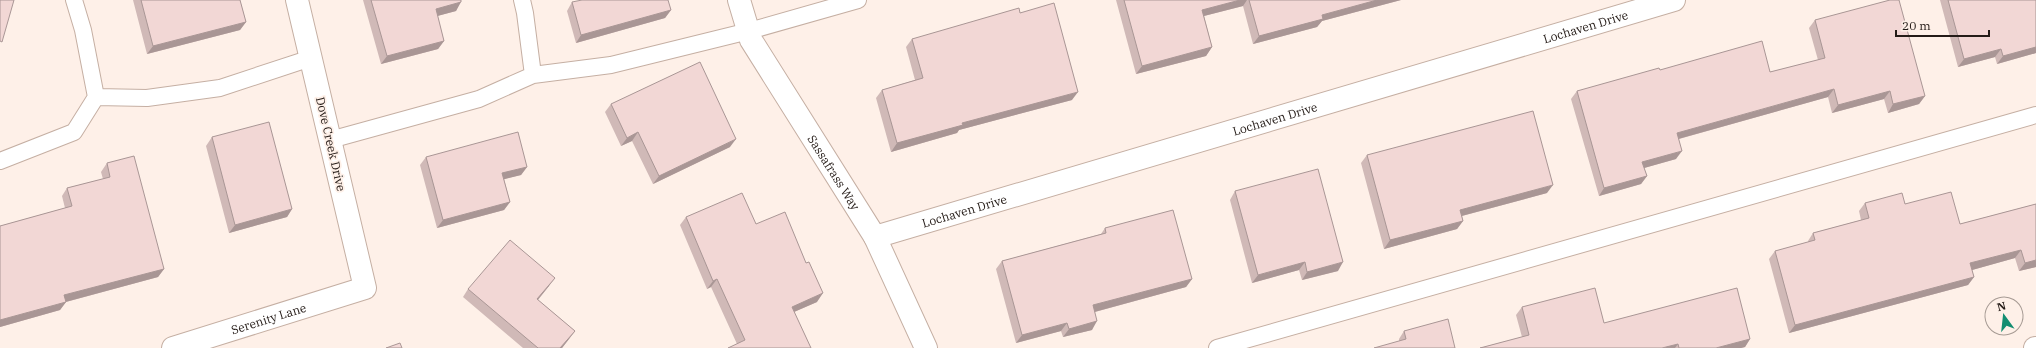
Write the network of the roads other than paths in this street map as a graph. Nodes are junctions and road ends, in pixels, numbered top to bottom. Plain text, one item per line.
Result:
1 (74, 0) edge
2 (297, 0) edge
3 (522, 0) edge
4 (739, 0) edge
5 (858, 0) edge
6 (1674, 0) edge
7 (749, 32) junction
8 (311, 58) junction
9 (534, 75) junction
10 (96, 97) junction
11 (2036, 115) edge
12 (330, 140) junction
13 (0, 162) edge
14 (875, 237) junction
15 (365, 288) joint
16 (172, 348) edge
17 (926, 348) edge
18 (1216, 348) edge

1 - 10 lane
2 - 8 street, Dove Creek Drive
3 - 9 lane
4 - 7 street, Sassafrass Way
5 - 7 lane
6 - 14 street, Lochaven Drive
7 - 9 lane
7 - 14 street, Sassafrass Way
8 - 10 lane
8 - 12 street, Dove Creek Drive
9 - 12 lane
10 - 13 lane
11 - 18 lane
12 - 15 street, Dove Creek Drive
14 - 17 street, Sassafrass Way
15 - 16 street, Serenity Lane

